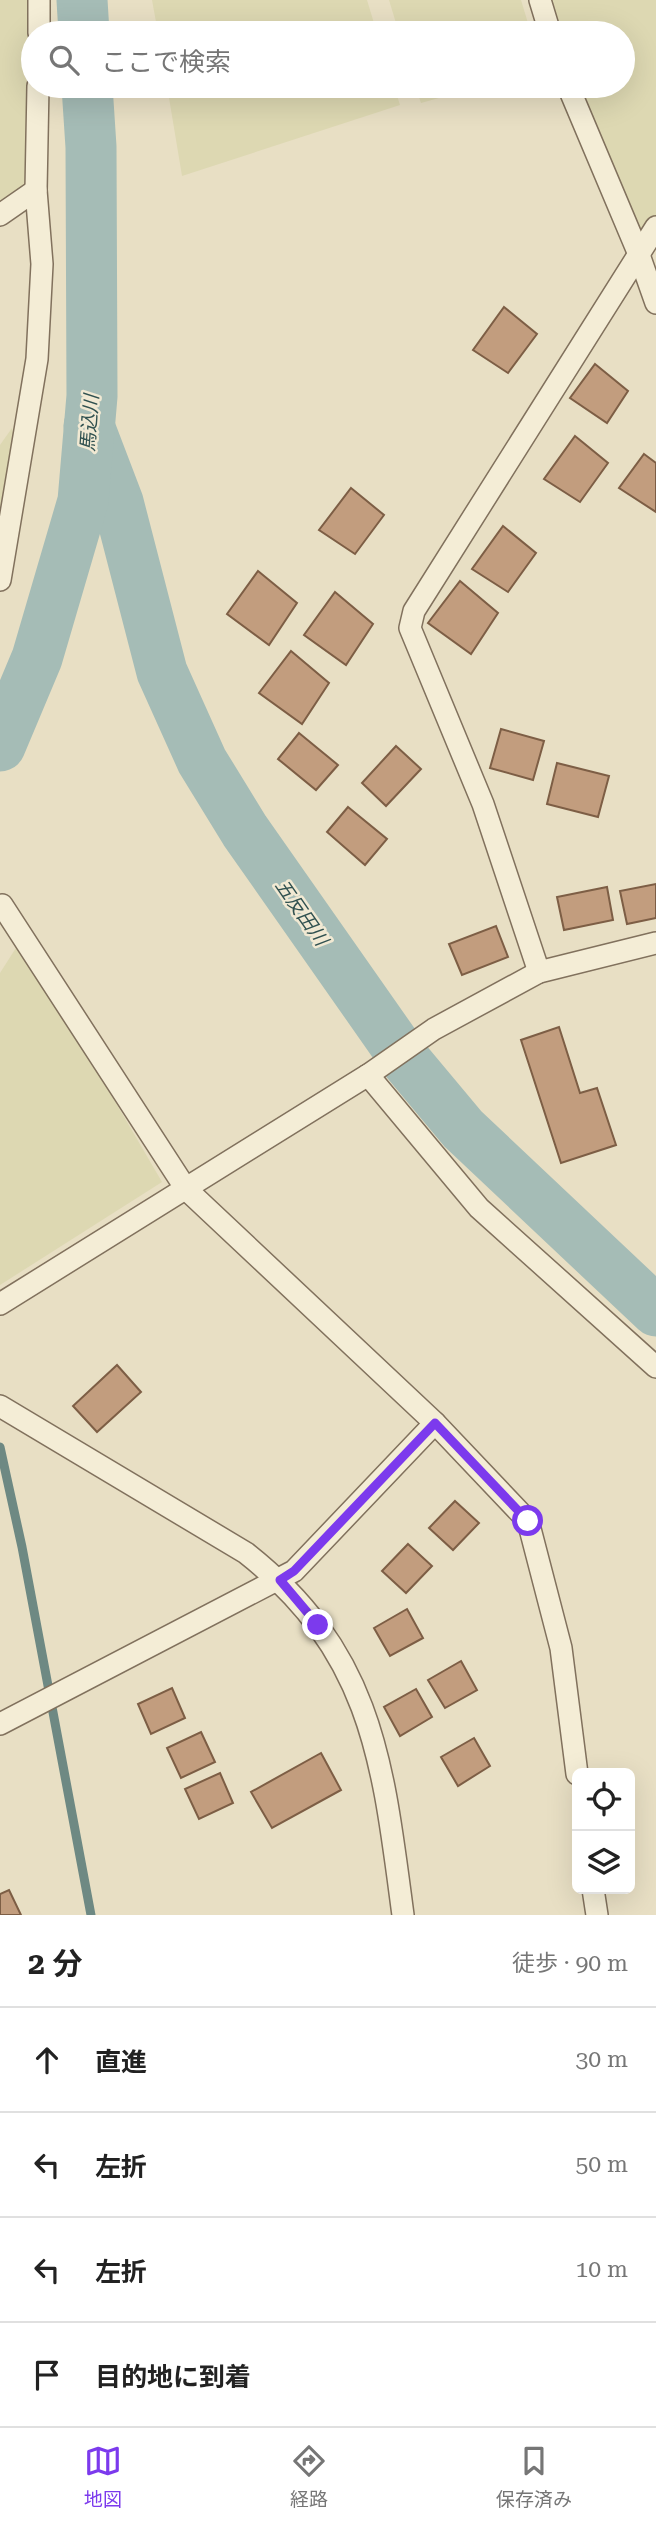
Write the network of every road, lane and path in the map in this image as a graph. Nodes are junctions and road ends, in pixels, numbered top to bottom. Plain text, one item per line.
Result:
1 (39, 0) edge
2 (540, 0) edge
3 (38, 21) edge
4 (546, 21) edge
5 (38, 98) edge
6 (573, 98) edge
7 (36, 190) junction
8 (0, 215) edge
9 (656, 227) edge
10 (638, 252) junction
11 (656, 303) edge
12 (0, 580) edge
13 (0, 909) edge
14 (656, 943) edge
15 (539, 972) junction
16 (368, 1075) junction
17 (186, 1189) junction
18 (0, 1304) edge
19 (656, 1367) edge
20 (0, 1406) edge
21 (435, 1423) junction
22 (280, 1580) junction
23 (0, 1724) edge
24 (576, 1768) edge
25 (594, 1894) edge
26 (403, 1915) edge
27 (597, 1915) edge

1 - 3 street
2 - 4 street
5 - 7 street
6 - 10 street
7 - 8 street
7 - 12 street
9 - 10 street
10 - 11 street
10 - 15 street
13 - 17 street
14 - 15 street
15 - 16 street
16 - 17 street
16 - 19 street
17 - 18 street
17 - 21 street
20 - 22 street
21 - 22 street
21 - 24 street
22 - 23 street
22 - 26 street
25 - 27 street

